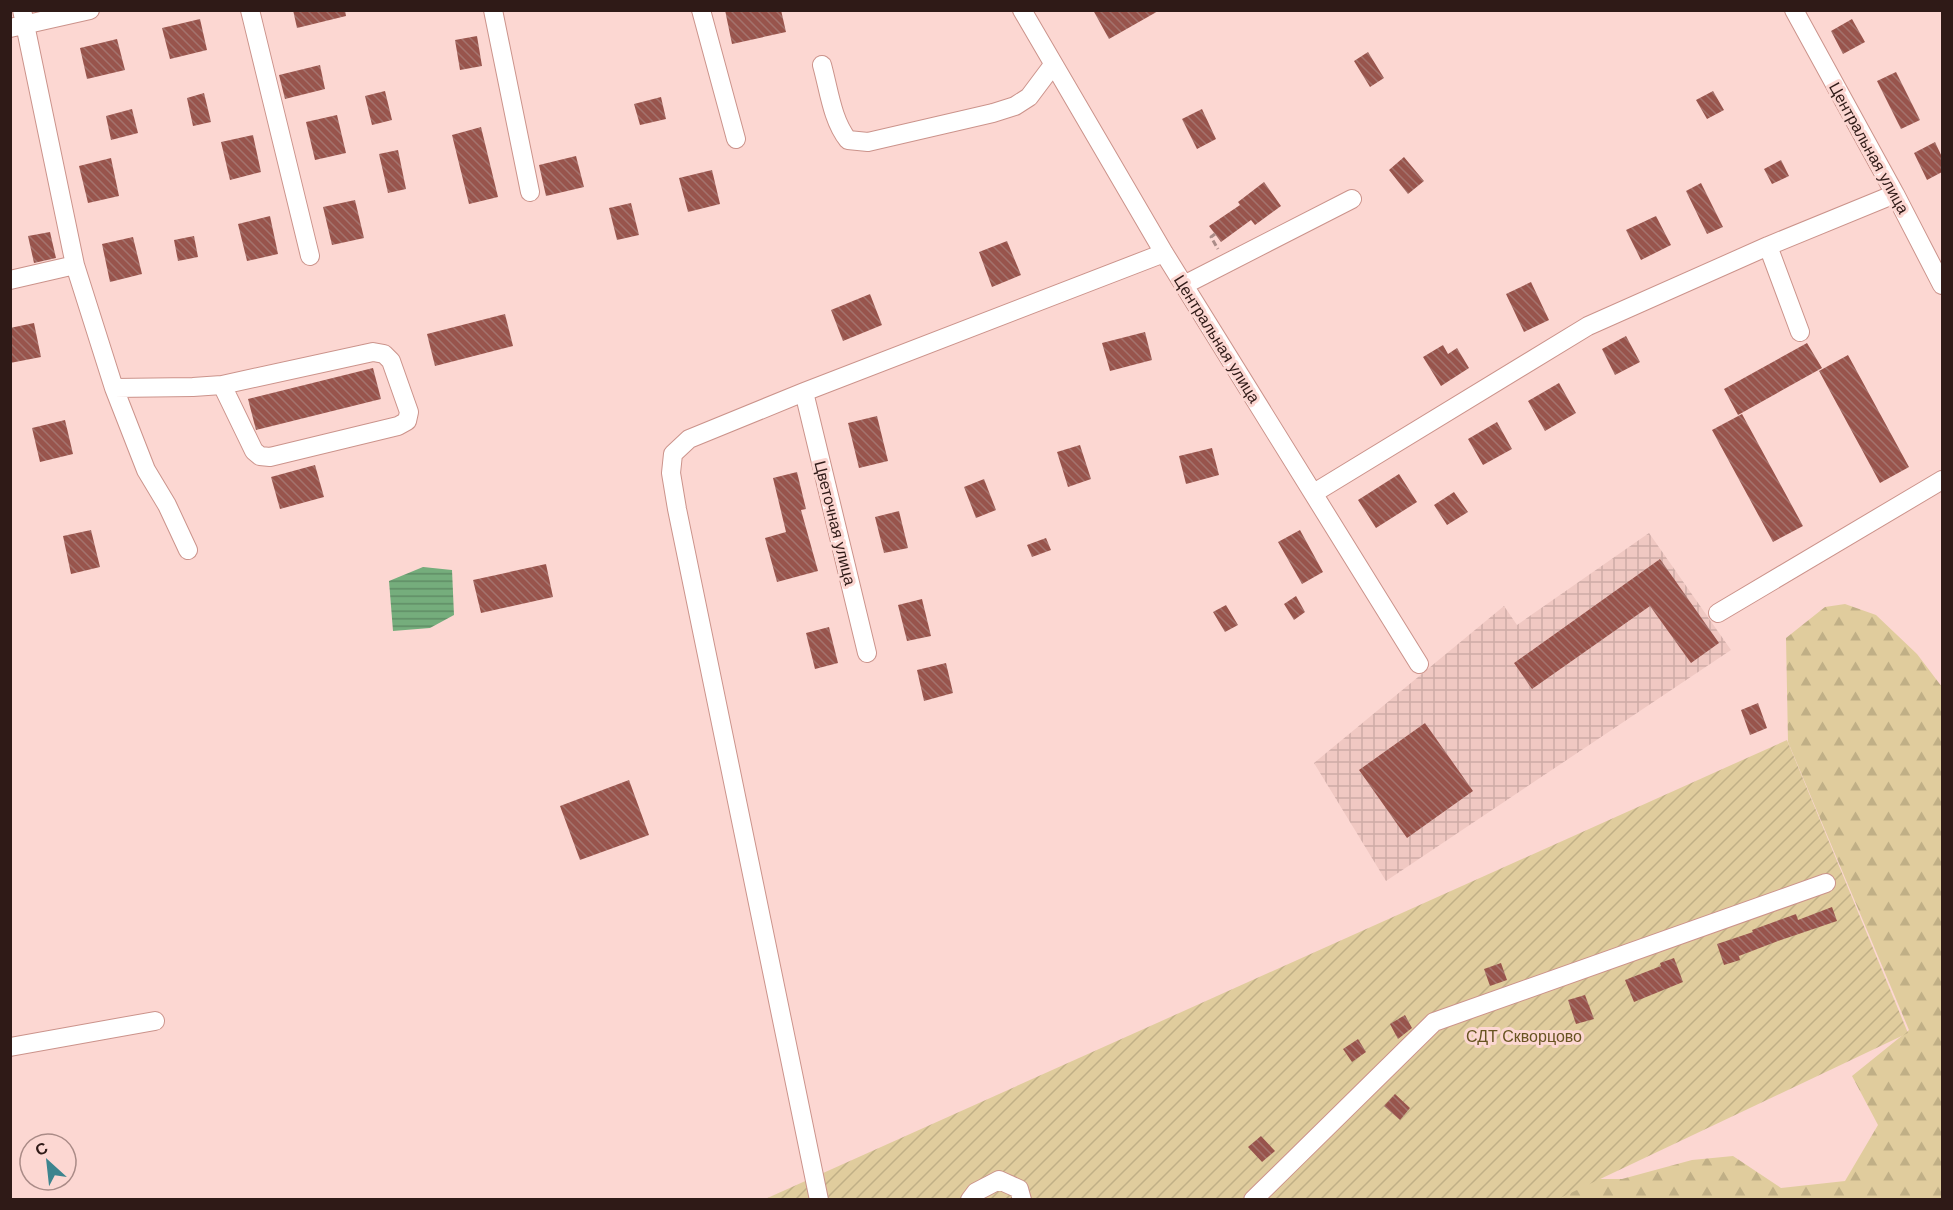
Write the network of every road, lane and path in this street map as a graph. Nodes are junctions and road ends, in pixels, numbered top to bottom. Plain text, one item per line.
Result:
1 (90, 10) edge
2 (250, 10) edge
3 (493, 10) edge
4 (701, 10) edge
5 (1022, 10) edge
6 (1794, 10) edge
7 (20, 21) edge
8 (1053, 64) junction
9 (822, 65) dead end
10 (736, 139) dead end
11 (530, 192) dead end
12 (1895, 194) junction
13 (1352, 199) dead end
14 (1768, 246) junction
15 (1164, 253) junction
16 (310, 256) dead end
17 (75, 265) junction
18 (1940, 274) edge
19 (10, 280) edge
20 (1184, 285) junction
21 (1800, 332) dead end
22 (222, 385) junction
23 (114, 388) junction
24 (804, 392) junction
25 (1942, 480) edge
26 (1314, 494) junction
27 (189, 550) dead end
28 (1718, 613) dead end
29 (867, 653) dead end
30 (1419, 664) dead end
31 (1826, 883) dead end
32 (155, 1021) dead end
33 (10, 1047) edge
34 (819, 1200) edge
35 (970, 1200) edge
36 (1022, 1200) edge
37 (1253, 1200) edge

1 - 7 street
2 - 16 street
3 - 11 street
4 - 10 street
5 - 8 street, Центральная улица
6 - 12 street, Центральная улица
7 - 17 street
8 - 9 street
8 - 15 street, Центральная улица
12 - 14 street
12 - 18 street, Центральная улица
13 - 20 street
14 - 21 street
14 - 26 street
15 - 20 street, Центральная улица
15 - 24 street
17 - 19 street
17 - 23 street
20 - 26 street, Центральная улица
22 - 22 street
22 - 23 street
23 - 27 street
24 - 29 street, Цветочная улица
24 - 34 street
25 - 28 street
26 - 30 street, Центральная улица
31 - 37 street
32 - 33 street
35 - 36 street

